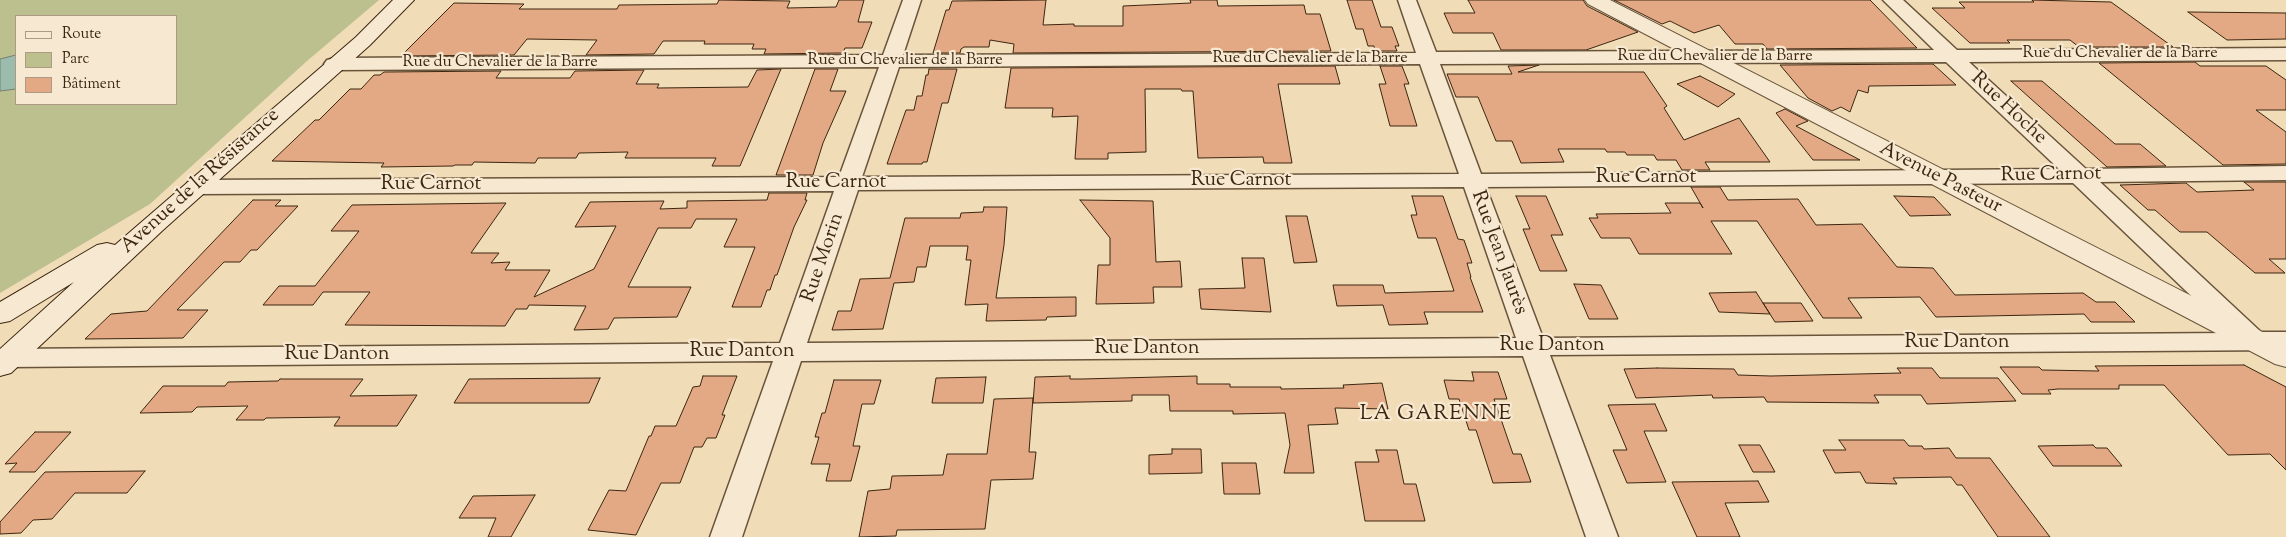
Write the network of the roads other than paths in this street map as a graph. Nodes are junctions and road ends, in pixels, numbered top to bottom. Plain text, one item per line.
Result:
1 (404, 0) edge
2 (912, 0) edge
3 (1407, 0) edge
4 (1595, 0) edge
5 (1892, 0) edge
6 (2286, 54) edge
7 (1951, 55) junction
8 (1706, 57) junction
9 (1428, 58) junction
10 (891, 61) junction
11 (334, 64) junction
12 (2286, 174) edge
13 (2079, 176) junction
14 (1939, 178) junction
15 (1471, 180) junction
16 (850, 184) junction
17 (196, 187) junction
18 (154, 224) junction
19 (0, 314) edge
20 (2256, 341) junction
21 (2286, 341) edge
22 (1533, 347) junction
23 (791, 353) junction
24 (2286, 357) edge
25 (4, 362) edge
26 (730, 526) edge
27 (1602, 537) edge

1 - 11 main road, Avenue de la Résistance
2 - 10 street, Rue Morin
3 - 9 street, Rue Jean Jaurès
4 - 8 main road, Avenue Pasteur
5 - 7 street, Rue Hoche
6 - 7 street, Rue du Chevalier de la Barre
7 - 8 street, Rue du Chevalier de la Barre
7 - 13 street, Rue Hoche
8 - 9 street, Rue du Chevalier de la Barre
8 - 14 main road, Avenue Pasteur
9 - 10 street, Rue du Chevalier de la Barre
9 - 15 street, Rue Jean Jaurès
10 - 11 street, Rue du Chevalier de la Barre
10 - 16 street, Rue Morin
11 - 17 main road, Avenue de la Résistance
12 - 13 street, Rue Carnot
13 - 14 street, Rue Carnot
13 - 20 street, Rue Hoche
14 - 15 street, Rue Carnot
14 - 20 main road, Avenue Pasteur
15 - 16 street, Rue Carnot
15 - 22 street, Rue Jean Jaurès
16 - 17 street, Rue Carnot
16 - 23 street, Rue Morin
17 - 18 main road, Avenue de la Résistance
18 - 19 main road
18 - 25 main road, Avenue de la Résistance
20 - 21 street, Rue Danton
20 - 22 street, Rue Danton
20 - 24 main road, Avenue Pasteur
22 - 23 street, Rue Danton
22 - 27 street, Rue Jean Jaurès
23 - 25 street, Rue Danton
23 - 26 street, Rue Morin

